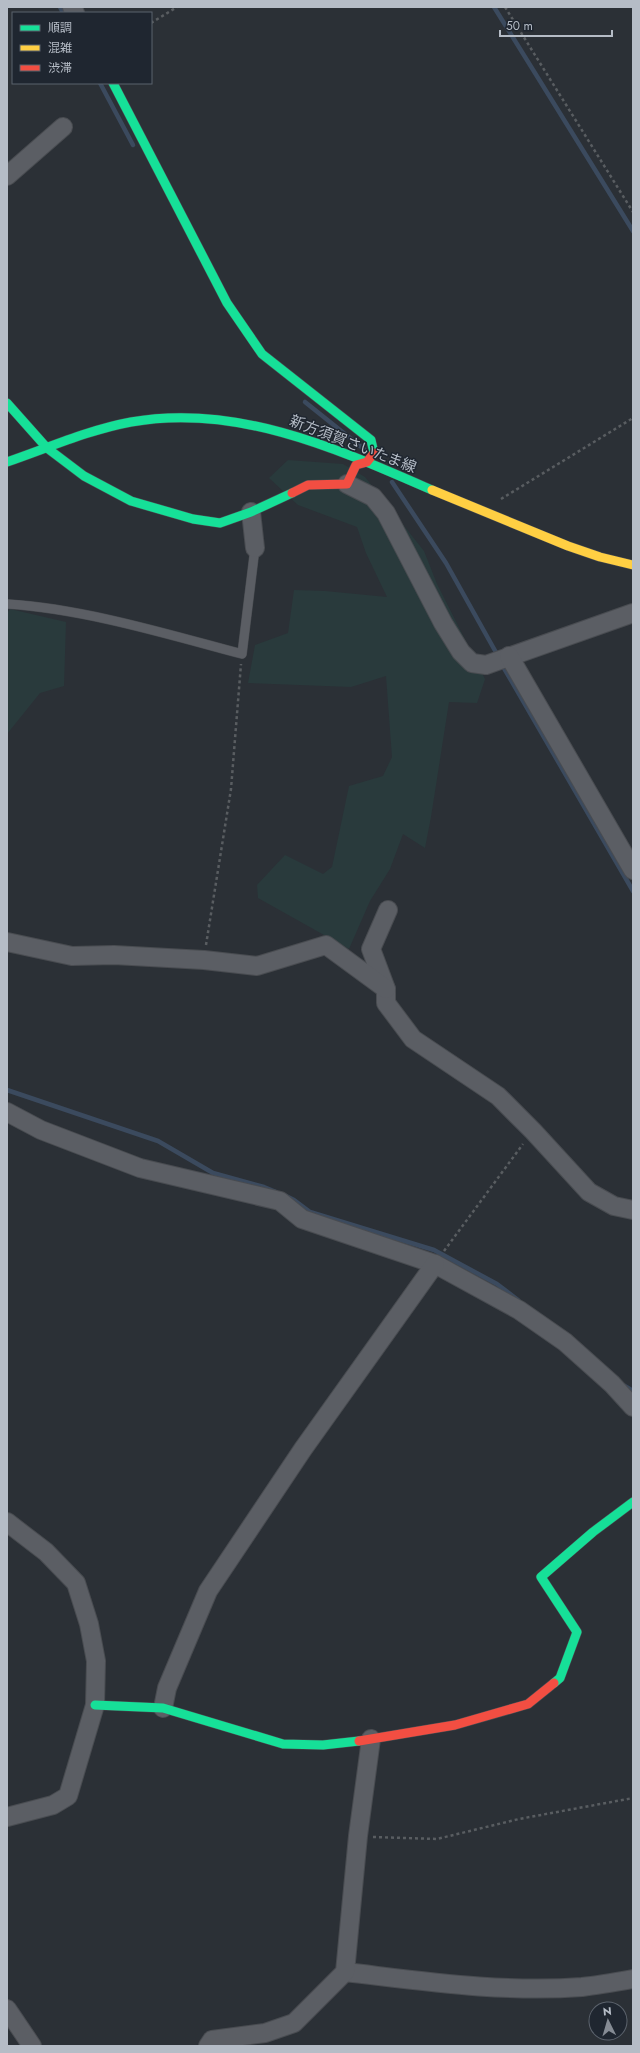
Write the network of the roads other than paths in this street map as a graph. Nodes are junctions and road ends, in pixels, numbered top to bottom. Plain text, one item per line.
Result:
1 (114, 84) edge
2 (63, 127) dead end
3 (7, 176) edge
4 (7, 403) edge
5 (47, 448) junction
6 (7, 462) edge
7 (368, 462) junction
8 (347, 484) junction
9 (251, 512) junction
10 (254, 548) joint
11 (633, 565) edge
12 (7, 604) edge
13 (633, 613) edge
14 (509, 656) junction
15 (633, 870) edge
16 (388, 910) dead end
17 (7, 942) edge
18 (386, 989) junction
19 (7, 1112) edge
20 (633, 1210) edge
21 (435, 1264) junction
22 (633, 1407) edge
23 (633, 1502) edge
24 (7, 1522) edge
25 (95, 1705) junction
26 (163, 1708) junction
27 (371, 1739) junction
28 (7, 1817) edge
29 (345, 1972) junction
30 (633, 1979) edge
31 (7, 2009) edge
32 (32, 2046) edge
33 (208, 2046) edge

1 - 7 street
2 - 3 street
4 - 5 street
5 - 6 street, 新方須賀さいたま線
5 - 7 street, 新方須賀さいたま線
5 - 9 street
7 - 8 street
7 - 11 street, 新方須賀さいたま線
8 - 9 street
8 - 14 street
9 - 10 street
10 - 12 lane
13 - 14 street
14 - 15 street
16 - 18 street
17 - 18 street
18 - 20 street
19 - 21 street
21 - 22 street
21 - 26 street
23 - 27 street
24 - 25 street
25 - 26 street
25 - 28 street
26 - 27 street
27 - 29 street
29 - 30 street
29 - 33 street
31 - 32 street

